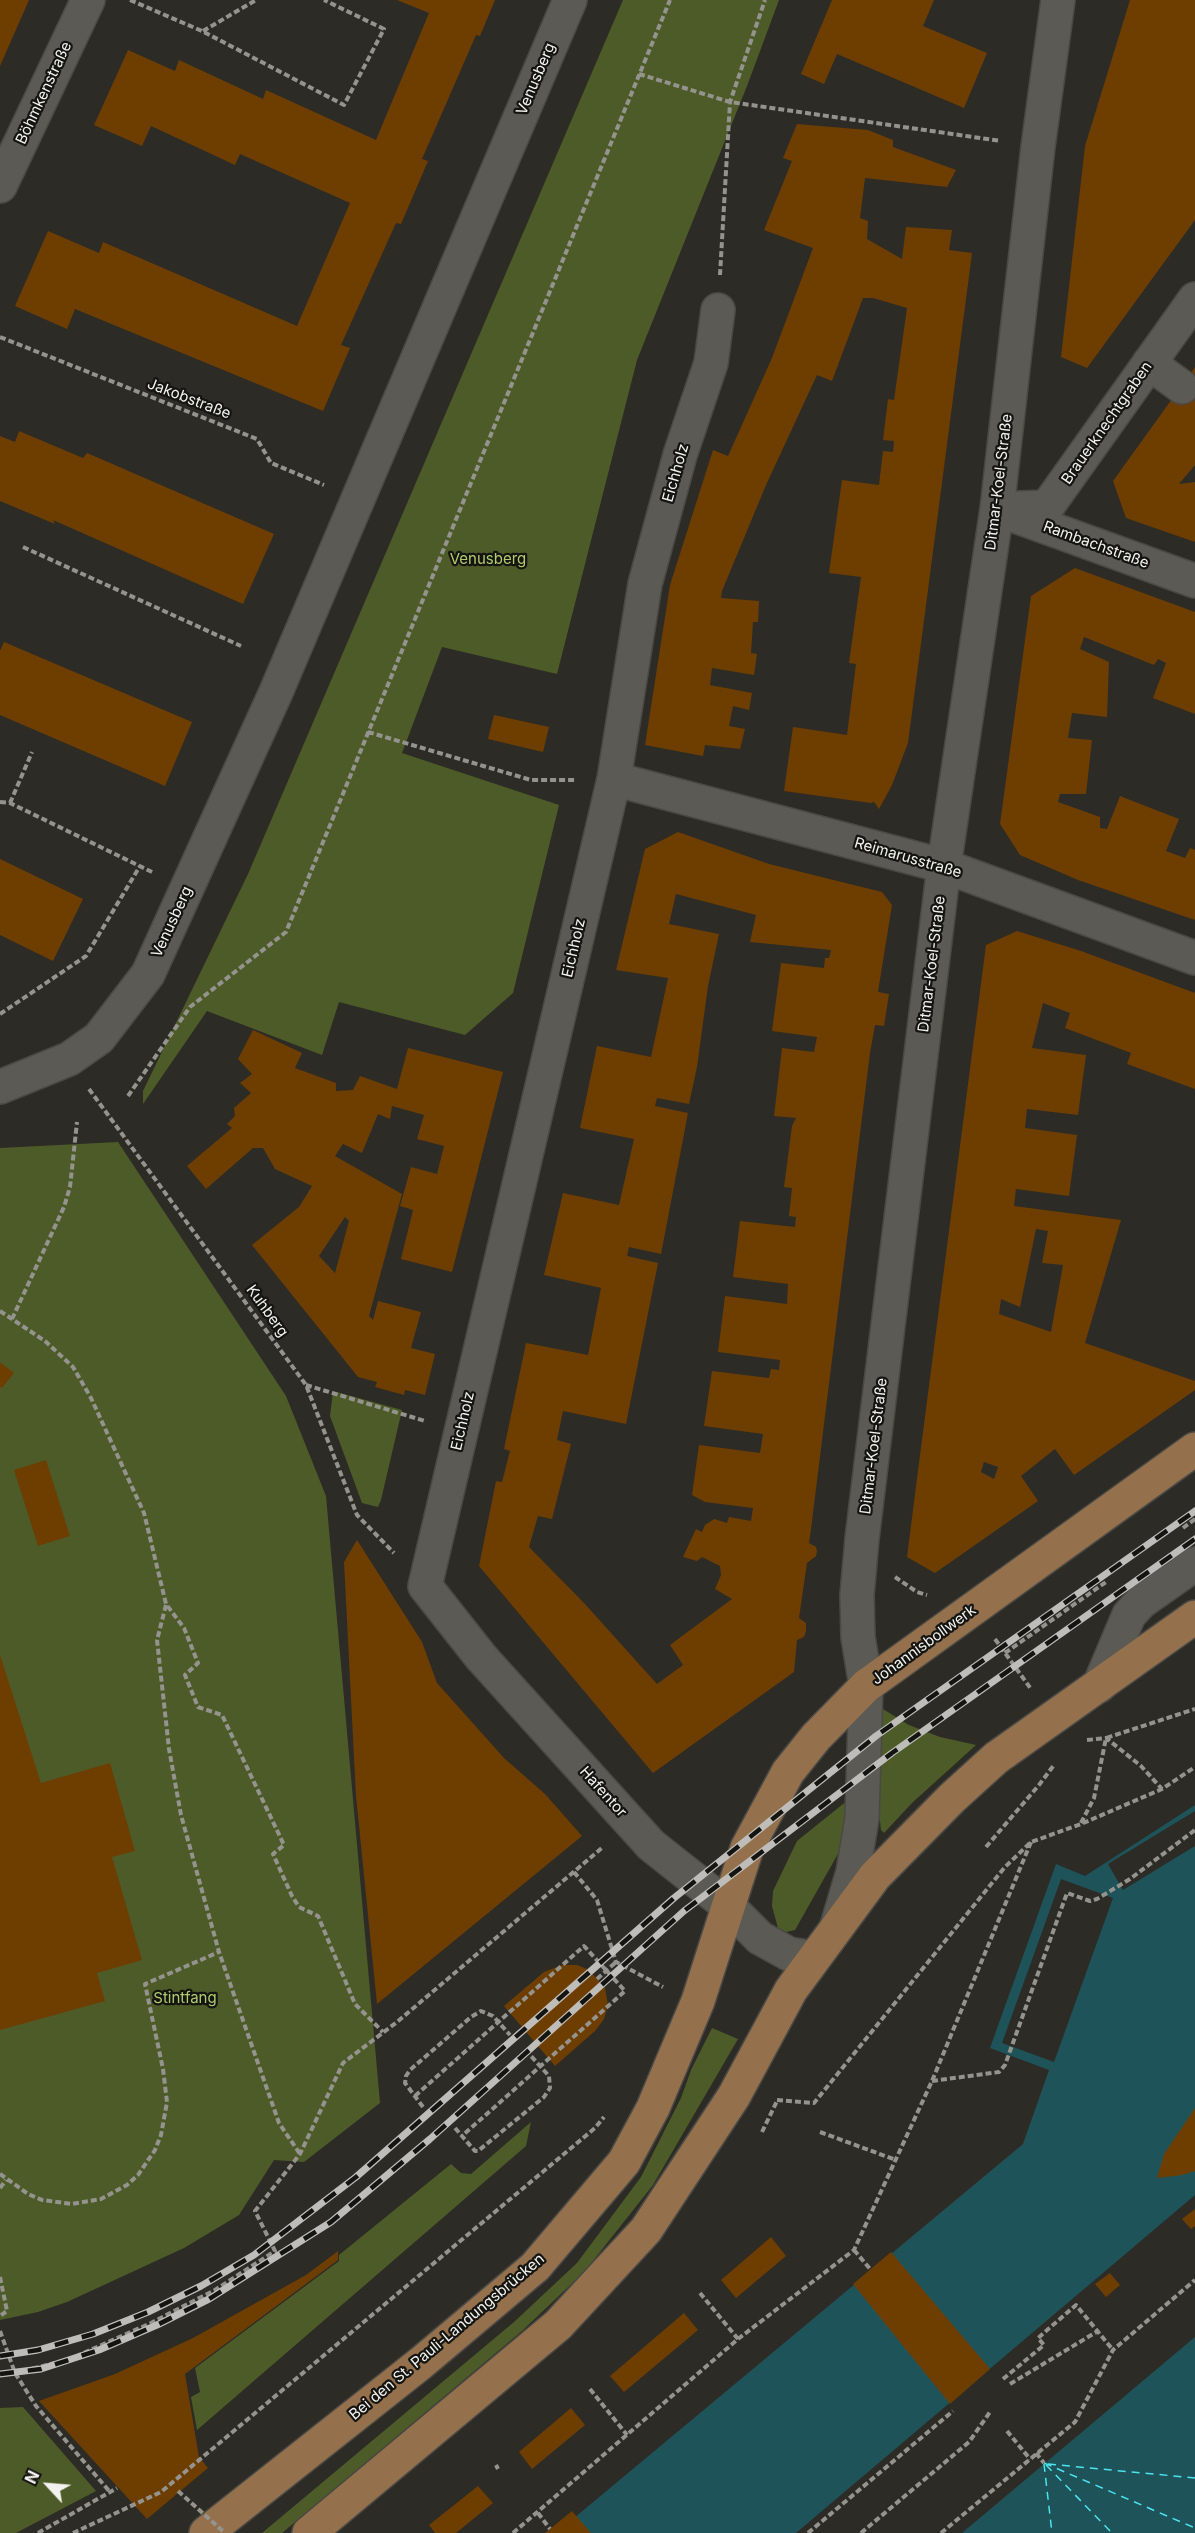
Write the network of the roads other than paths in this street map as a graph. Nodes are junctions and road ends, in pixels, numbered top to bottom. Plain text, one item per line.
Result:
1 (88, 0) edge
2 (570, 0) edge
3 (1058, 0) edge
4 (0, 186) edge
5 (1195, 299) edge
6 (718, 310) road end
7 (1149, 363) junction
8 (1182, 387) dead end
9 (997, 509) junction
10 (1195, 581) edge
11 (614, 779) junction
12 (944, 866) junction
13 (1195, 958) edge
14 (0, 1086) edge
15 (1195, 1449) edge
16 (1195, 1564) edge
17 (425, 1586) joint
18 (1195, 1617) edge
19 (866, 1686) junction
20 (1099, 1686) junction
21 (728, 1906) junction
22 (837, 1927) junction
23 (813, 1958) junction
24 (206, 2533) edge
25 (309, 2533) edge

1 - 4 street, Böhmkenstraße
2 - 14 street, Venusberg
3 - 9 street, Ditmar-Koel-Straße
5 - 7 street, Brauerknechtgraben
6 - 11 street, Eichholz
7 - 8 street
7 - 9 street, Brauerknechtgraben
9 - 10 street, Rambachstraße
9 - 12 street, Ditmar-Koel-Straße
11 - 12 street, Reimarusstraße
11 - 17 street, Eichholz
12 - 13 street, Reimarusstraße
12 - 19 street, Ditmar-Koel-Straße
15 - 19 main road, Johannisbollwerk
16 - 20 street
17 - 21 street, Hafentor
18 - 20 main road
19 - 21 main road, Johannisbollwerk
19 - 22 street, Ditmar-Koel-Straße
20 - 22 main road
21 - 23 street, Hafentor
21 - 24 main road, Bei den St. Pauli-Landungsbrücken
22 - 23 main road
23 - 25 main road

